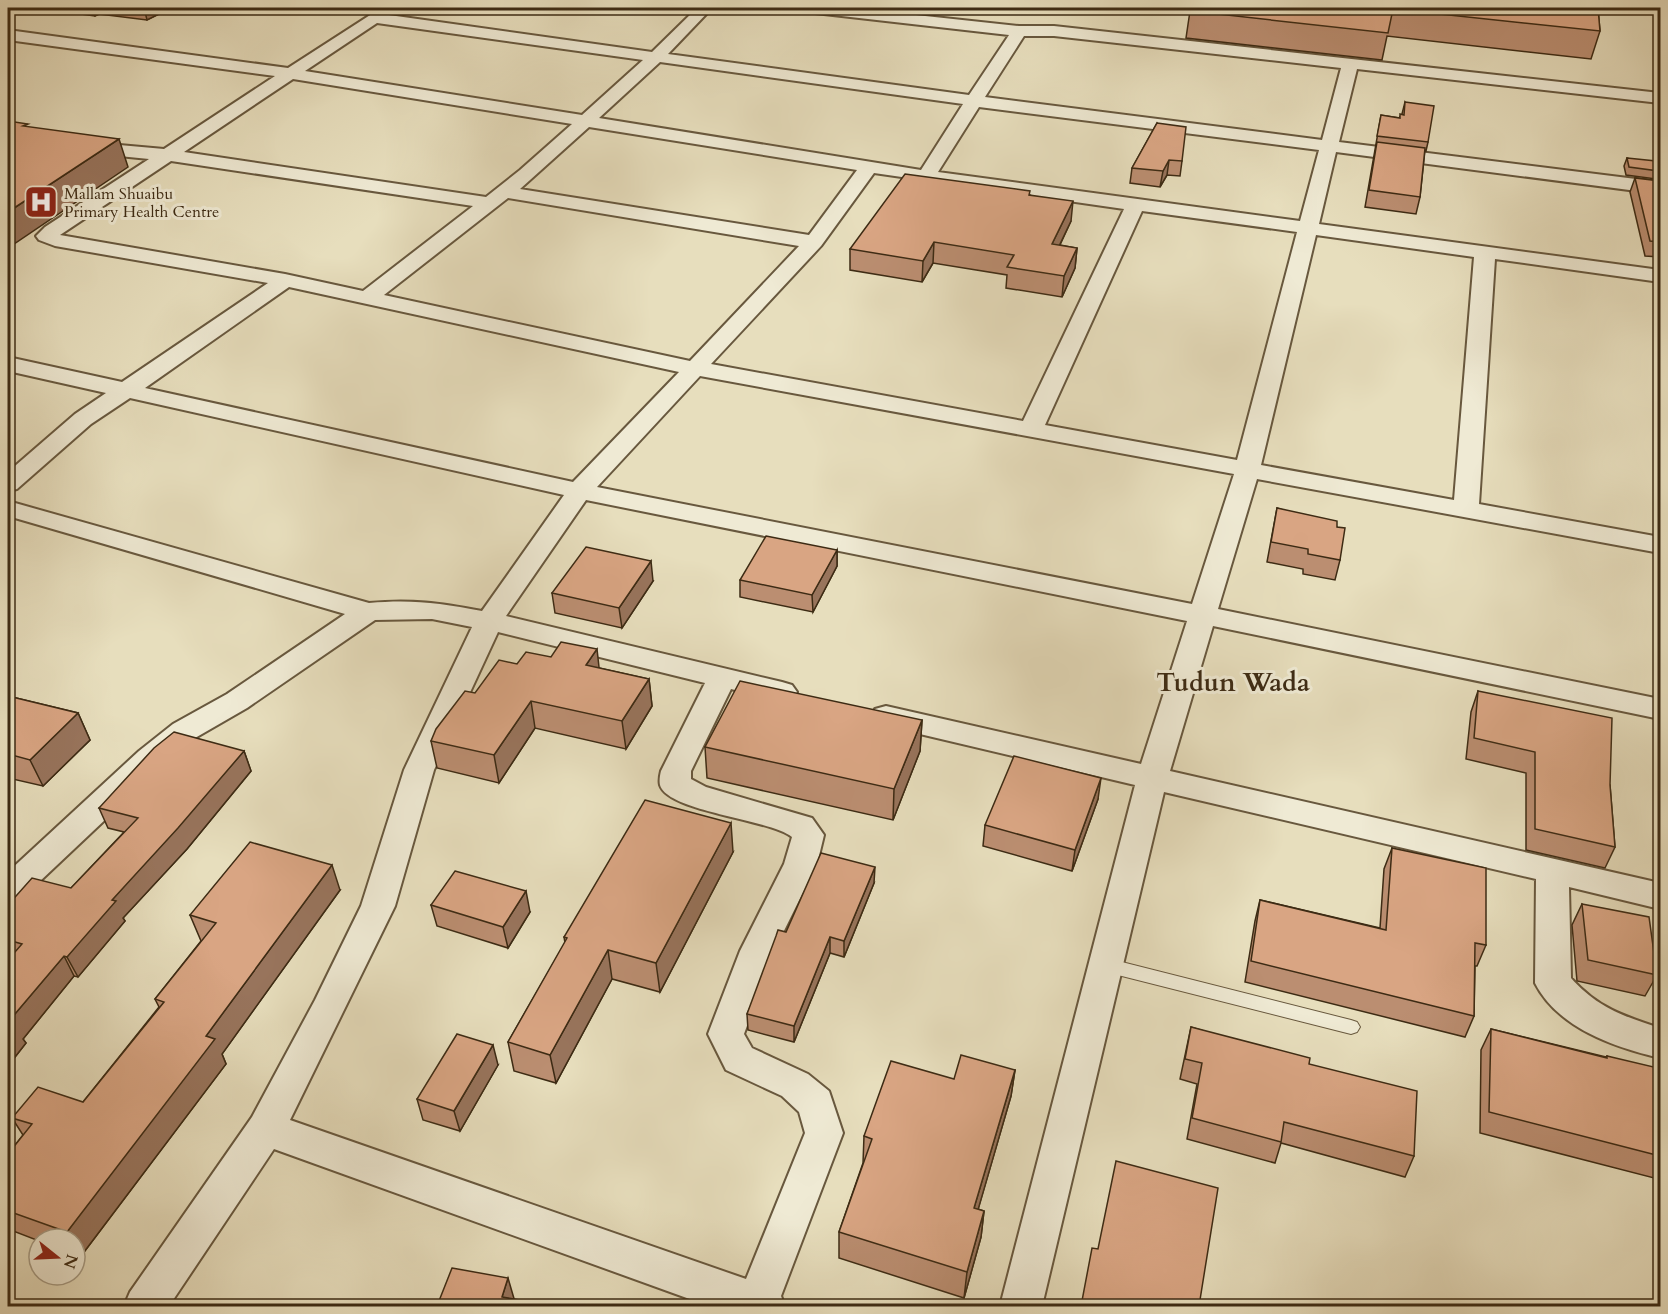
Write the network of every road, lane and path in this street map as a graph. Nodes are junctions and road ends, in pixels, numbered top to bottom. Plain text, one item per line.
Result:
1 (390, 8) edge
2 (705, 8) edge
3 (815, 8) edge
4 (1065, 15) dead end
5 (374, 18) junction
6 (1054, 30) junction
7 (1019, 31) junction
8 (8, 35) edge
9 (657, 56) junction
10 (1350, 63) junction
11 (293, 74) junction
12 (1660, 98) edge
13 (975, 101) junction
14 (587, 121) junction
15 (8, 140) edge
16 (1330, 145) junction
17 (168, 155) junction
18 (869, 167) junction
19 (926, 176) junction
20 (1660, 188) edge
21 (496, 197) junction
22 (1136, 204) junction
23 (1307, 226) junction
24 (814, 242) junction
25 (1485, 251) junction
26 (1660, 276) edge
27 (285, 280) junction
28 (367, 298) junction
29 (8, 364) edge
30 (693, 368) junction
31 (128, 389) junction
32 (1031, 430) junction
33 (1247, 471) junction
34 (8, 484) edge
35 (579, 492) junction
36 (8, 508) edge
37 (1466, 510) junction
38 (1660, 545) edge
39 (368, 612) junction
40 (1203, 615) junction
41 (489, 621) junction
42 (722, 677) junction
43 (804, 696) edge
44 (1660, 709) edge
45 (861, 710) edge
46 (1152, 780) junction
47 (1552, 871) junction
48 (8, 891) edge
49 (1660, 896) edge
50 (1106, 965) junction
51 (1350, 1027) dead end
52 (1660, 1043) edge
53 (267, 1129) junction
54 (760, 1305) edge
55 (145, 1306) edge
56 (1022, 1306) edge

1 - 5 street
2 - 9 street
3 - 7 street
4 - 6 street
5 - 9 street
5 - 11 street
6 - 7 street
6 - 10 street
7 - 13 street
8 - 11 street
9 - 13 street
9 - 14 street
10 - 12 street
10 - 16 street
11 - 14 street
11 - 17 street
13 - 16 street
13 - 19 street
14 - 18 street
14 - 21 street
15 - 17 street
16 - 20 street
16 - 23 street
17 - 21 street
17 - 27 street
18 - 19 street
18 - 24 street
19 - 22 street
21 - 24 street
21 - 28 street
22 - 23 street
22 - 32 street
23 - 25 street
23 - 33 street
24 - 30 street
25 - 26 street
25 - 37 street
27 - 28 street
27 - 31 street
28 - 30 street
29 - 31 street
30 - 32 street
30 - 35 street
31 - 34 street
31 - 35 street
32 - 33 street
33 - 37 street
33 - 40 street
35 - 40 street
35 - 41 street
36 - 39 street
37 - 38 street
39 - 41 street
39 - 48 street
40 - 44 street
40 - 46 street
41 - 42 street
41 - 53 street
42 - 43 street
42 - 54 street
45 - 46 street
46 - 47 street
46 - 50 street
47 - 49 street
47 - 52 street
50 - 51 lane
50 - 56 street
53 - 54 street
53 - 55 street

